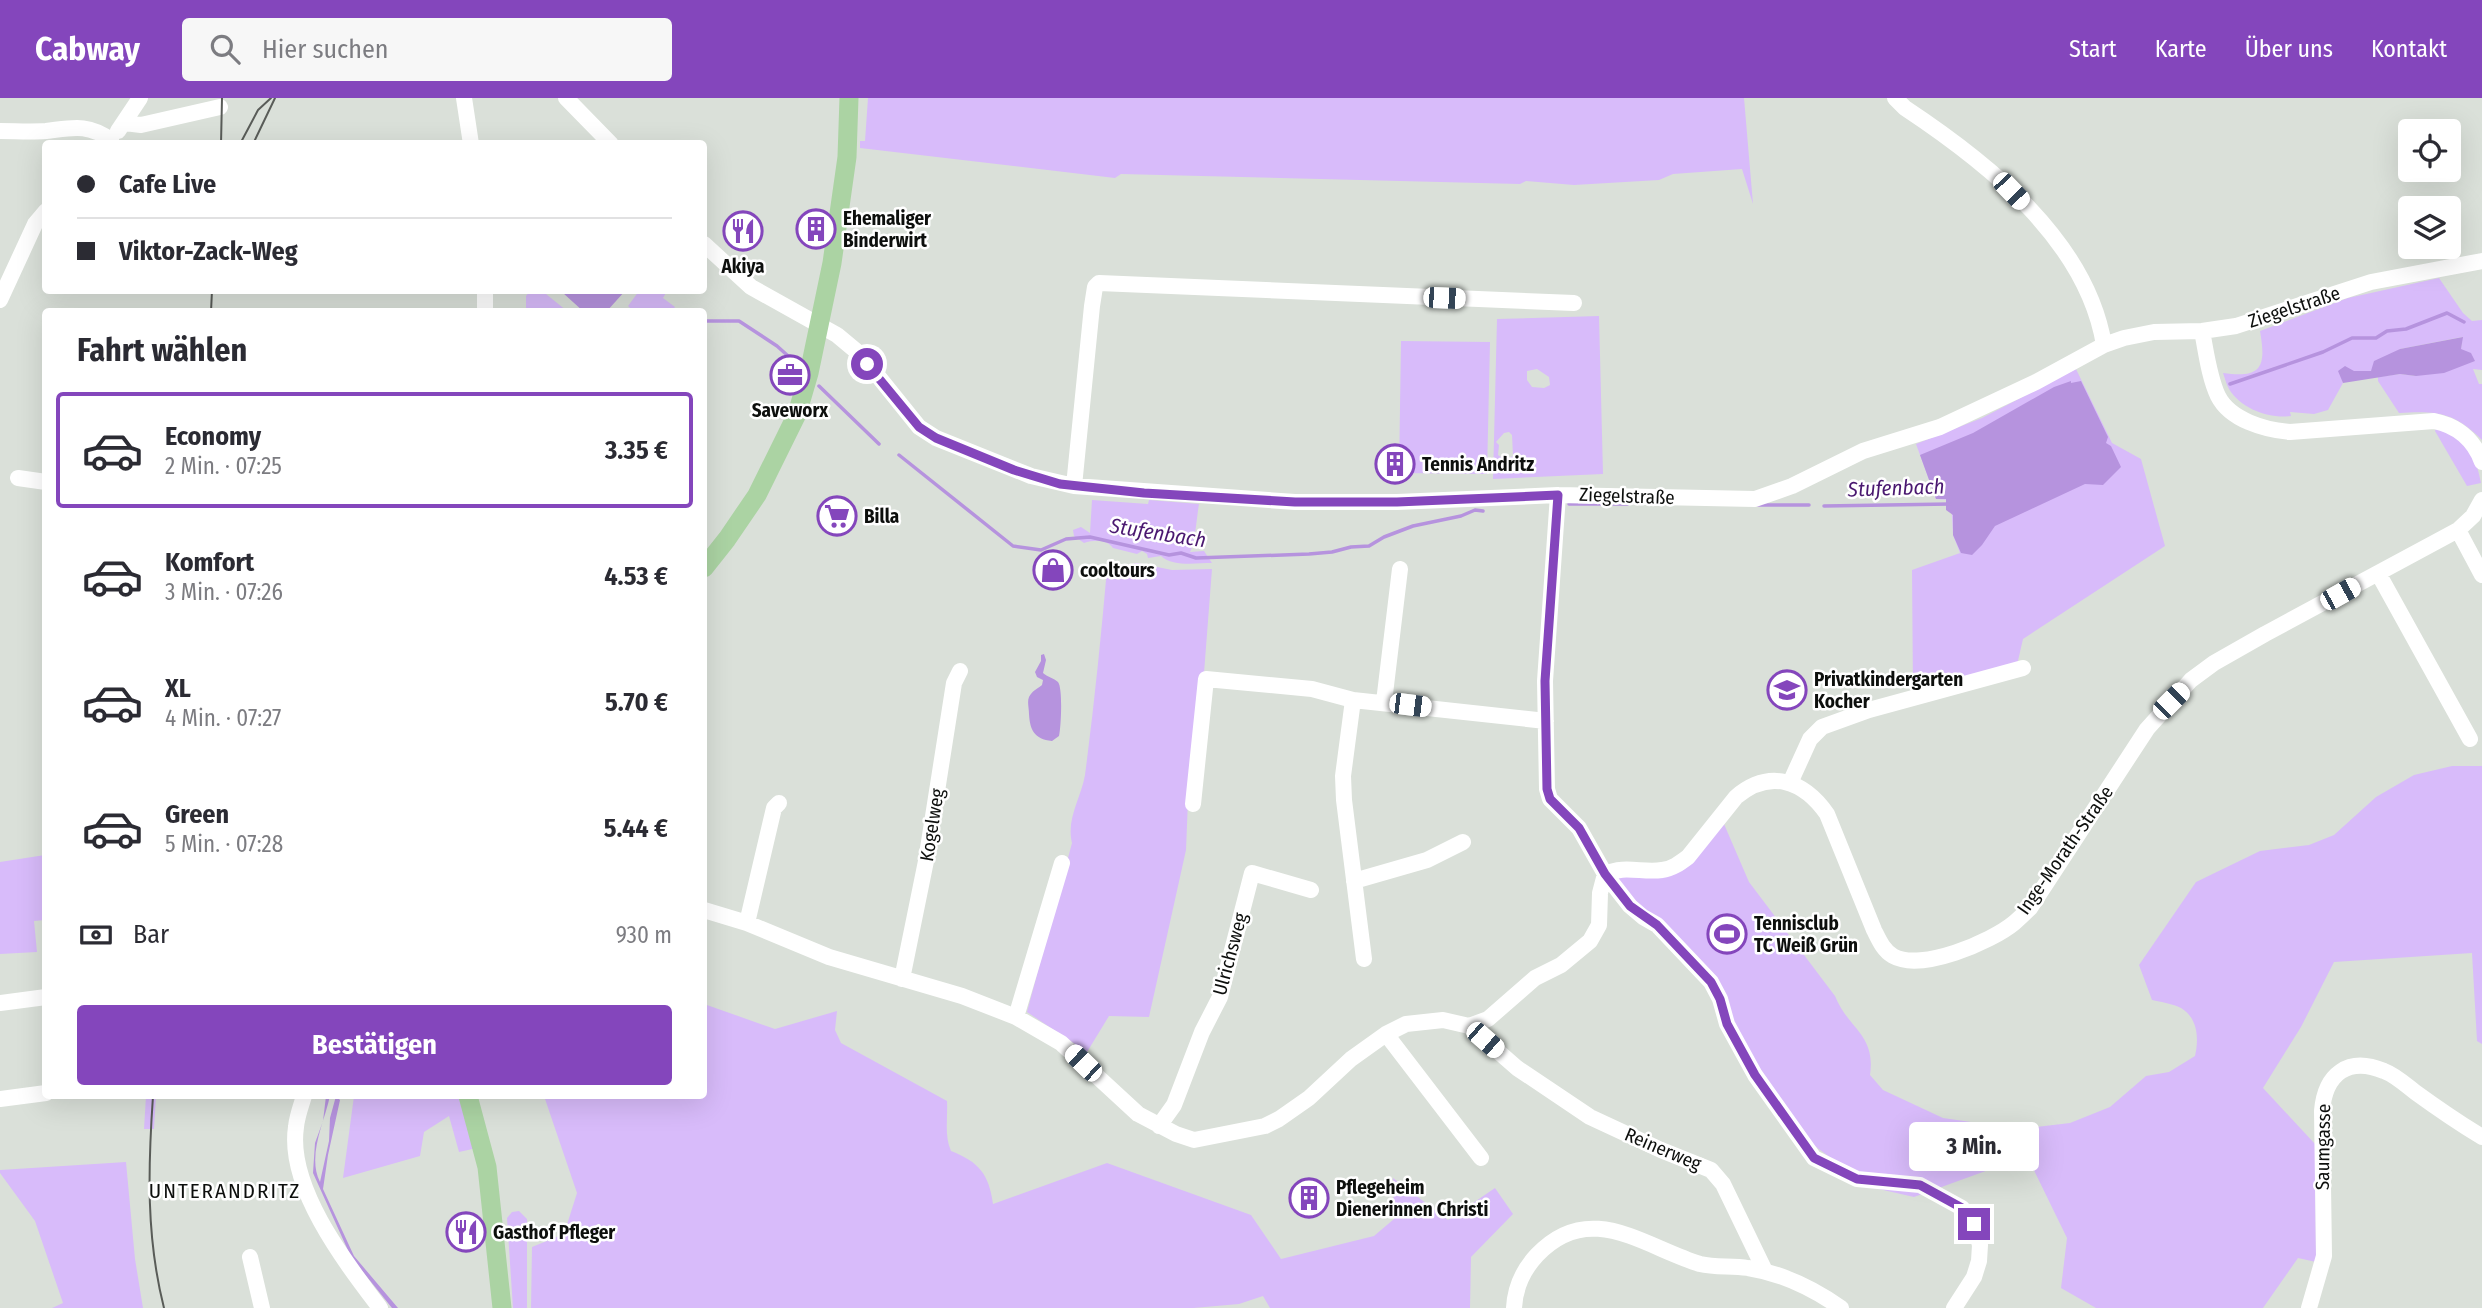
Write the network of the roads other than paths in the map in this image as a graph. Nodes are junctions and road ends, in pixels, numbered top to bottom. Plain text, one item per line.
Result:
1 (140, 98) edge
2 (464, 98) edge
3 (566, 98) edge
4 (849, 98) edge
5 (1895, 98) edge
6 (220, 107) dead end
7 (125, 123) junction
8 (0, 131) edge
9 (107, 140) edge
10 (111, 140) edge
11 (470, 140) edge
12 (607, 140) edge
13 (42, 217) edge
14 (707, 247) edge
15 (2482, 261) edge
16 (0, 300) edge
17 (1574, 303) dead end
18 (819, 327) junction
19 (2202, 331) junction
20 (2104, 345) junction
21 (2482, 461) edge
22 (18, 478) dead end
23 (42, 481) edge
24 (1074, 486) junction
25 (1558, 495) junction
26 (2482, 500) edge
27 (2458, 530) junction
28 (707, 557) edge
29 (1400, 569) dead end
30 (2378, 573) junction
31 (2482, 575) edge
32 (2023, 668) dead end
33 (960, 671) dead end
34 (1353, 700) junction
35 (1384, 702) junction
36 (1546, 722) junction
37 (2470, 739) dead end
38 (1790, 783) junction
39 (779, 803) dead end
40 (1193, 804) dead end
41 (1462, 842) dead end
42 (1062, 863) dead end
43 (1605, 874) junction
44 (1354, 881) junction
45 (1311, 890) dead end
46 (707, 911) edge
47 (747, 923) junction
48 (1364, 959) dead end
49 (901, 979) junction
50 (42, 998) edge
51 (0, 1003) edge
52 (1016, 1017) junction
53 (1469, 1026) junction
54 (1386, 1034) junction
55 (42, 1094) edge
56 (0, 1099) edge
57 (303, 1099) edge
58 (469, 1099) edge
59 (1159, 1126) junction
60 (2482, 1137) edge
61 (1481, 1158) dead end
62 (250, 1256) dead end
63 (1765, 1271) junction
64 (262, 1308) edge
65 (380, 1308) edge
66 (502, 1308) edge
67 (1514, 1308) edge
68 (1841, 1308) edge
69 (1954, 1308) edge
70 (2309, 1308) edge

1 - 7 street
2 - 11 street
3 - 12 street
4 - 18 main road
5 - 20 street
6 - 7 street
7 - 10 street
8 - 9 street
13 - 16 street
14 - 18 street, Ziegelstraße
15 - 19 street, Ziegelstraße
17 - 24 street
18 - 24 street, Ziegelstraße
18 - 28 main road
19 - 20 street, Ziegelstraße
19 - 21 street
20 - 25 street, Ziegelstraße
22 - 23 street
24 - 25 street, Ziegelstraße
25 - 36 street
26 - 27 street, Inge-Morath-Straße
27 - 30 street, Inge-Morath-Straße
27 - 31 street
29 - 35 street
30 - 37 street
30 - 38 street, Inge-Morath-Straße
32 - 38 street
33 - 49 street, Kogelweg
34 - 35 street
34 - 40 street
34 - 44 street
35 - 36 street
36 - 43 street
38 - 43 street
39 - 47 street
41 - 44 street
42 - 52 street
43 - 53 street
43 - 69 street
44 - 48 street
45 - 59 street, Ulrichsweg
46 - 47 street
47 - 49 street
49 - 52 street
50 - 51 street
52 - 59 street
53 - 54 street
53 - 63 street, Reinerweg
54 - 59 street
54 - 61 street
55 - 56 street
57 - 65 street
58 - 66 main road
60 - 70 street, Saumgasse
62 - 64 street
63 - 67 street
63 - 68 street

